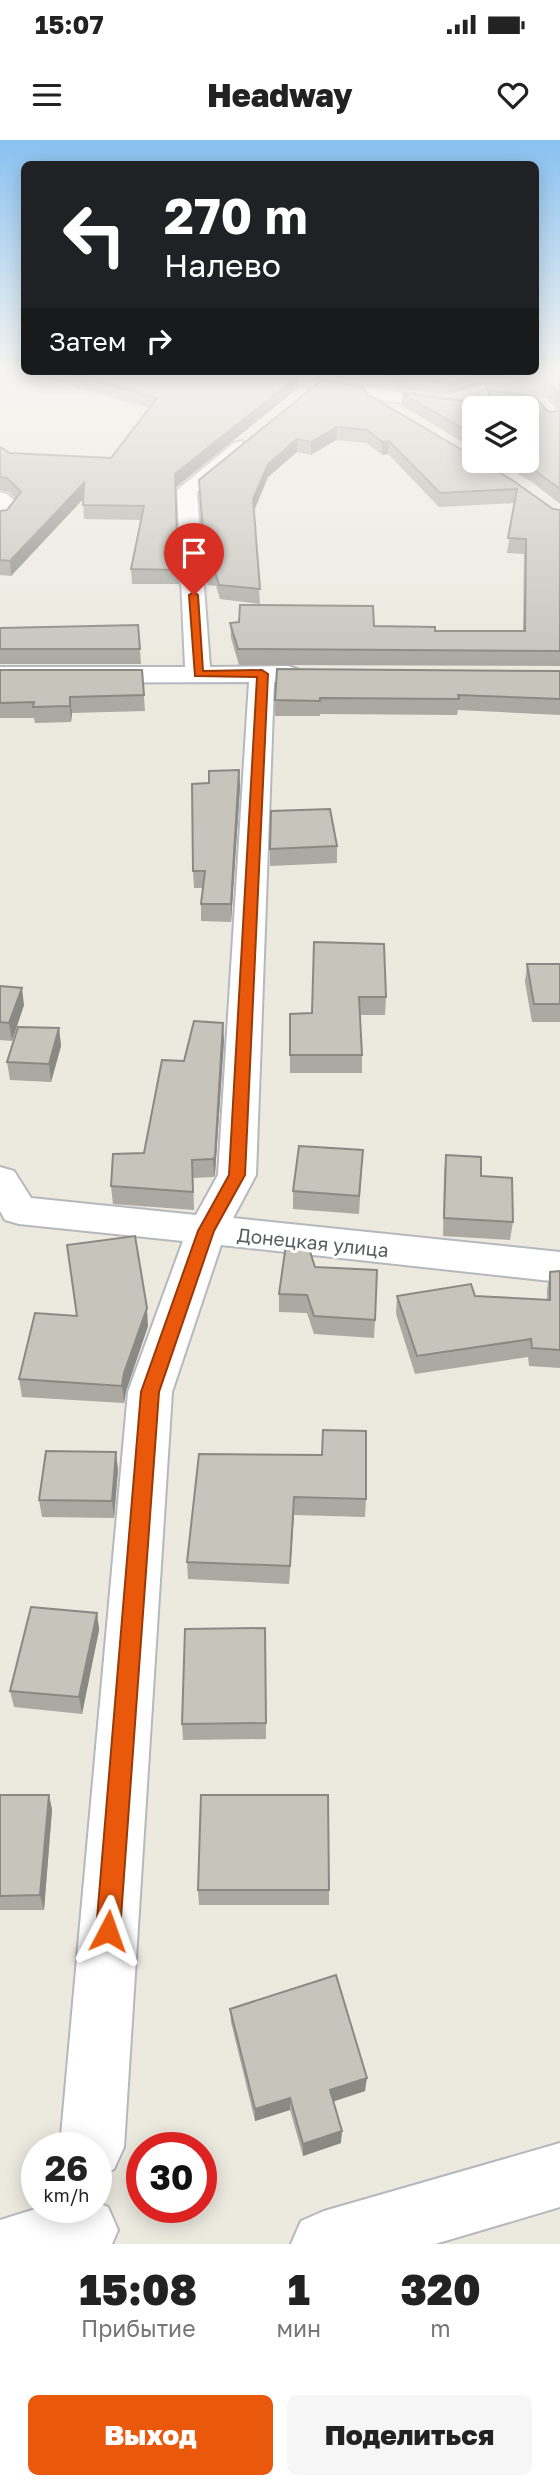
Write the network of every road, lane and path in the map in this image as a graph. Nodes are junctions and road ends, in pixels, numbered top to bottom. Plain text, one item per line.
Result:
1 (215, 467) edge
2 (0, 498) edge
3 (0, 518) edge
4 (198, 674) junction
5 (262, 674) junction
6 (317, 674) edge
7 (0, 675) edge
8 (0, 1180) edge
9 (206, 1231) junction
10 (560, 1267) edge
11 (93, 2132) edge
12 (560, 2175) edge
13 (86, 2227) edge
14 (22, 2244) edge
15 (324, 2244) edge

1 - 4 street
2 - 3 street
4 - 5 street
4 - 7 street
5 - 6 street
5 - 9 street
8 - 9 street, Донецкая улица
9 - 10 street, Донецкая улица
9 - 11 street
12 - 15 street
13 - 14 street

